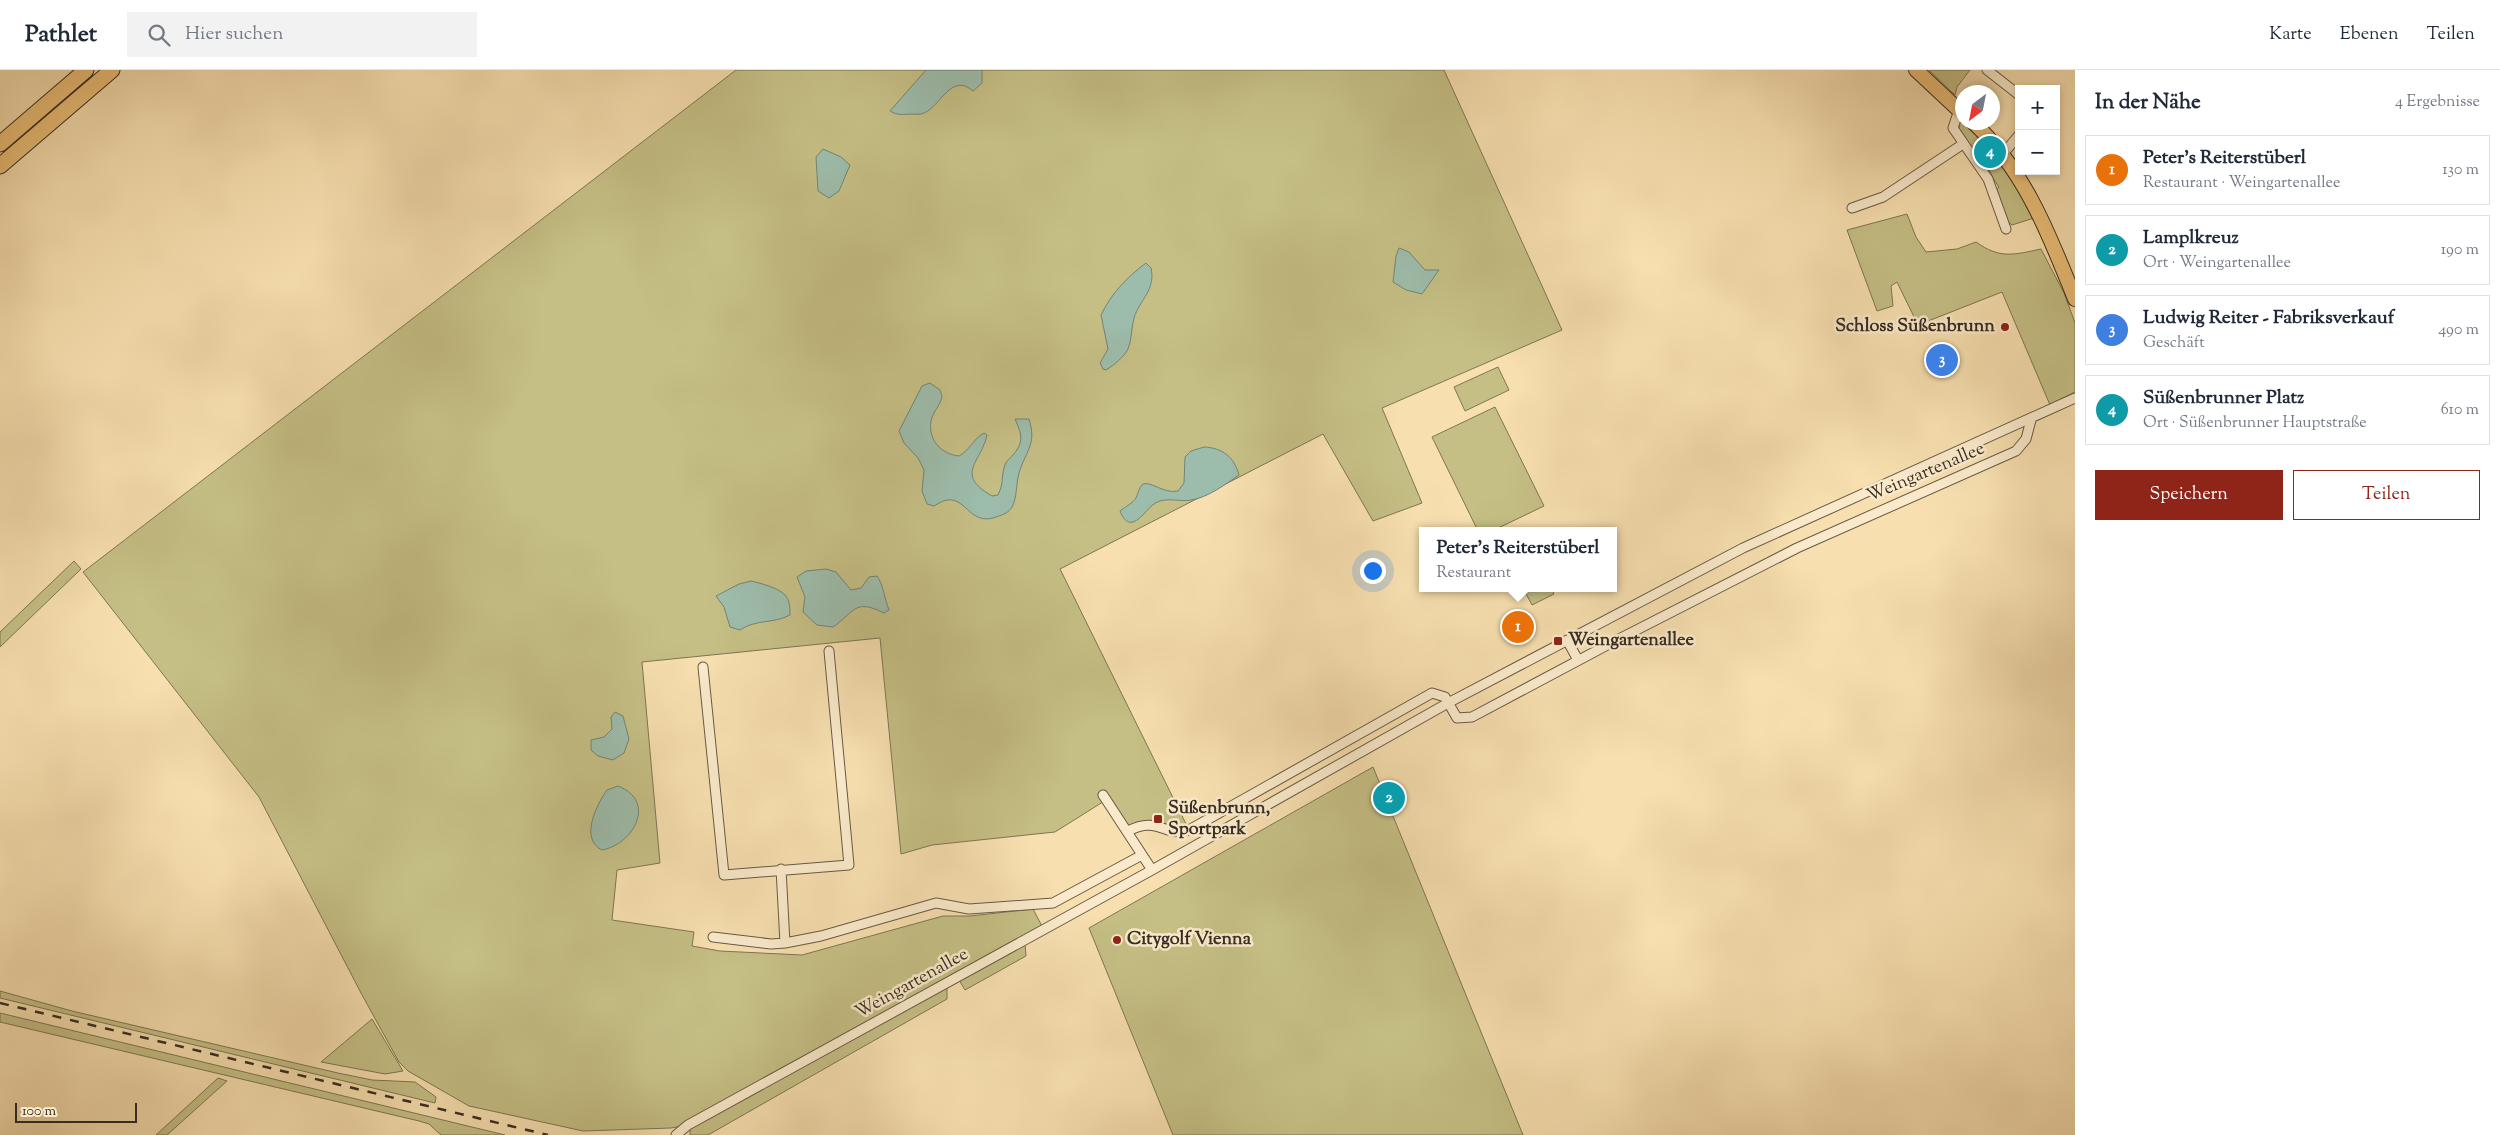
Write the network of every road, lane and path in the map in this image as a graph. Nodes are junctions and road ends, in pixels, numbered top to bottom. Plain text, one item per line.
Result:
1 (86, 70) edge
2 (112, 70) edge
3 (1916, 70) edge
4 (1987, 70) edge
5 (2015, 92) edge
6 (1955, 106) edge
7 (1955, 122) edge
8 (1980, 130) edge
9 (2015, 140) edge
10 (0, 144) edge
11 (1963, 144) junction
12 (2003, 154) junction
13 (0, 166) edge
14 (1852, 208) dead end
15 (2006, 230) dead end
16 (2074, 295) edge
17 (2075, 398) edge
18 (2031, 420) junction
19 (1567, 640) junction
20 (829, 652) dead end
21 (1578, 660) junction
22 (703, 667) dead end
23 (1448, 703) junction
24 (1369, 728) junction
25 (1377, 744) junction
26 (1103, 795) dead end
27 (1128, 831) junction
28 (1142, 855) junction
29 (781, 869) junction
30 (1152, 870) junction
31 (713, 937) dead end
32 (786, 943) junction
33 (676, 1135) edge

1 - 10 highway
2 - 13 highway
3 - 6 main road
4 - 5 street
7 - 11 street
8 - 12 main road
9 - 12 street
11 - 14 street
11 - 15 street
12 - 16 main road
17 - 18 street, Weingartenallee
18 - 19 street, Weingartenallee
18 - 21 street, Weingartenallee
19 - 21 street
19 - 23 street, Weingartenallee
20 - 29 street
21 - 23 street, Weingartenallee
22 - 29 street
23 - 24 street, Weingartenallee
23 - 25 street, Weingartenallee
24 - 25 street
24 - 27 street, Weingartenallee
25 - 30 street, Weingartenallee
26 - 27 street
27 - 28 street
28 - 30 street
28 - 32 street
29 - 32 street
30 - 33 street, Weingartenallee
31 - 32 street

